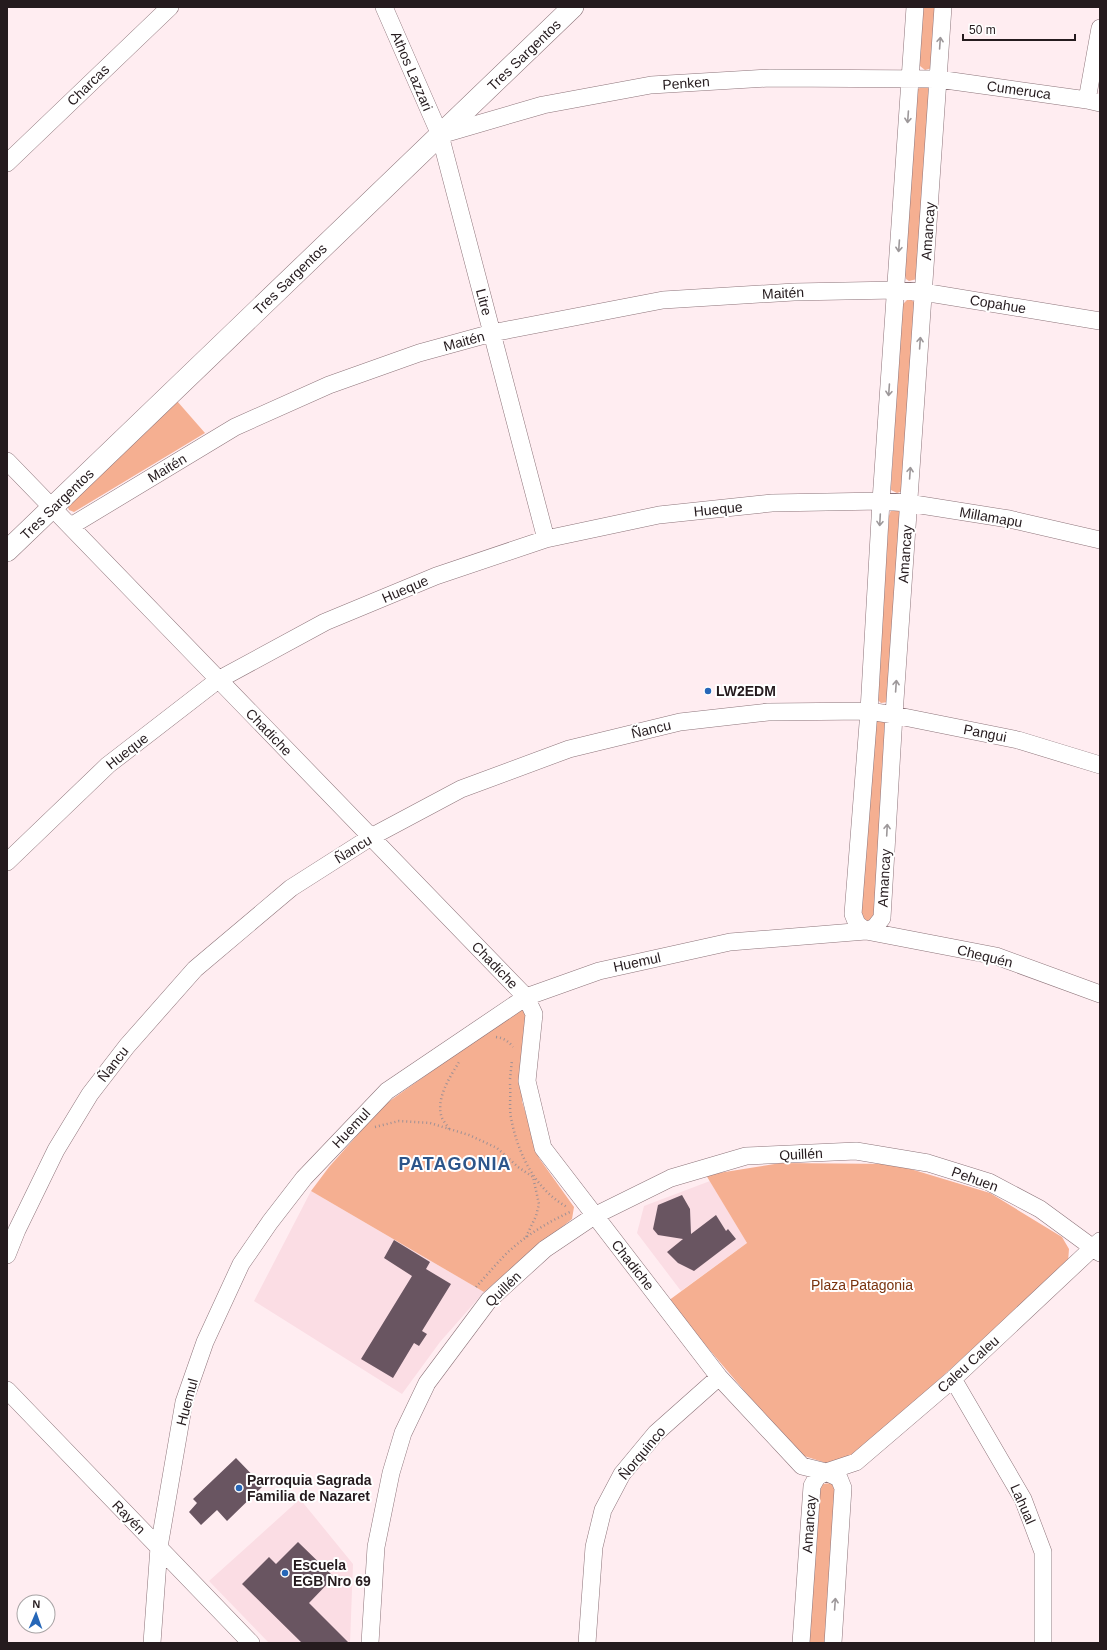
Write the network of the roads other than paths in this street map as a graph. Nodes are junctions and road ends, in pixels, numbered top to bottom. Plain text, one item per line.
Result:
1 (170, 7) edge
2 (384, 7) edge
3 (573, 7) edge
4 (915, 7) edge
5 (943, 7) edge
6 (1100, 28) edge
7 (910, 78) junction
8 (938, 79) junction
9 (1093, 101) edge
10 (440, 136) junction
11 (7, 163) edge
12 (896, 290) junction
13 (923, 292) junction
14 (1100, 321) edge
15 (492, 334) junction
16 (7, 461) edge
17 (881, 501) junction
18 (908, 503) junction
19 (53, 508) junction
20 (71, 526) junction
21 (546, 539) junction
22 (1100, 540) edge
23 (7, 551) edge
24 (218, 680) junction
25 (869, 711) junction
26 (894, 715) junction
27 (1100, 765) edge
28 (371, 837) junction
29 (7, 862) edge
30 (866, 931) junction
31 (1100, 994) edge
32 (526, 997) junction
33 (856, 1151) joint
34 (594, 1216) junction
35 (1098, 1247) edge
36 (7, 1255) edge
37 (719, 1377) junction
38 (953, 1379) junction
39 (7, 1390) edge
40 (826, 1472) junction
41 (159, 1547) junction
42 (152, 1643) edge
43 (251, 1643) edge
44 (370, 1643) edge
45 (587, 1643) edge
46 (801, 1643) edge
47 (833, 1643) edge
48 (1043, 1643) edge

1 - 11 street, Charcas
2 - 10 street, Athos Lazzari
3 - 10 street, Tres Sargentos
4 - 7 street, Amancay
8 -> 5 street, Amancay
6 - 9 street
7 - 8 street, Penken
7 - 10 street, Penken
7 -> 12 street, Amancay
8 - 9 street, Cumeruca
8 - 13 street, Amancay
10 - 15 street, Litre
10 - 19 street, Tres Sargentos
12 - 13 street, Copahue
12 - 15 street, Maitén
12 -> 17 street, Amancay
13 - 14 street, Copahue
18 -> 13 street, Amancay
15 - 20 street, Maitén
15 - 21 street, Litre
16 - 19 street, Chadiche
17 - 18 street, Millamapu
17 - 21 street, Hueque
17 -> 25 street, Amancay
18 - 22 street, Millamapu
26 -> 18 street, Amancay
19 - 20 street, Chadiche
19 - 23 street, Tres Sargentos
20 - 24 street, Chadiche
21 - 24 street, Hueque
24 - 28 street, Chadiche
24 - 29 street, Hueque
25 - 26 street, Pangui
25 - 28 street, Ñancu
25 - 30 street, Amancay
26 - 27 street, Pangui
30 -> 26 street, Amancay
28 - 32 street, Chadiche
28 - 36 street, Ñancu
30 - 31 street, Chequén
30 - 32 street, Huemul
32 - 34 street, Chadiche
32 - 41 street, Huemul
33 - 34 street, Quillén
33 - 35 street, Pehuen
34 - 37 street, Chadiche
34 - 44 street, Quillén
35 - 38 street, Caleu Caleu
37 - 40 street, Chadiche
37 - 45 street, Ñorquinco
38 - 40 street, Caleu Caleu
38 - 48 street, Lahual
39 - 41 street, Rayén
40 - 46 street, Amancay
47 -> 40 street
41 - 42 street, Huemul
41 - 43 street, Rayén

